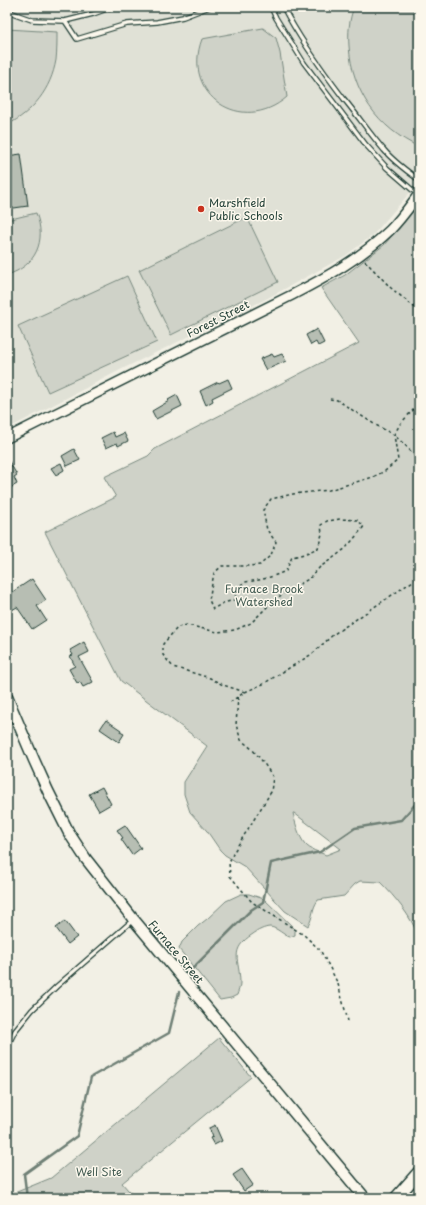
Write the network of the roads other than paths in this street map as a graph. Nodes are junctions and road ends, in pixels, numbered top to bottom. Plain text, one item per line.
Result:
1 (112, 7) edge
2 (209, 7) edge
3 (271, 7) edge
4 (283, 7) edge
5 (7, 11) edge
6 (65, 21) junction
7 (419, 180) edge
8 (419, 195) edge
9 (7, 438) edge
10 (7, 697) edge
11 (134, 920) junction
12 (7, 1047) edge
13 (419, 1172) edge
14 (365, 1198) edge
15 (396, 1198) edge

1 - 6 lane
2 - 6 lane
3 - 8 lane
4 - 7 lane
5 - 6 lane
8 - 9 street, Forest Street
10 - 11 main road, Furnace Street
11 - 12 lane
11 - 14 main road, Furnace Street
13 - 15 main road

